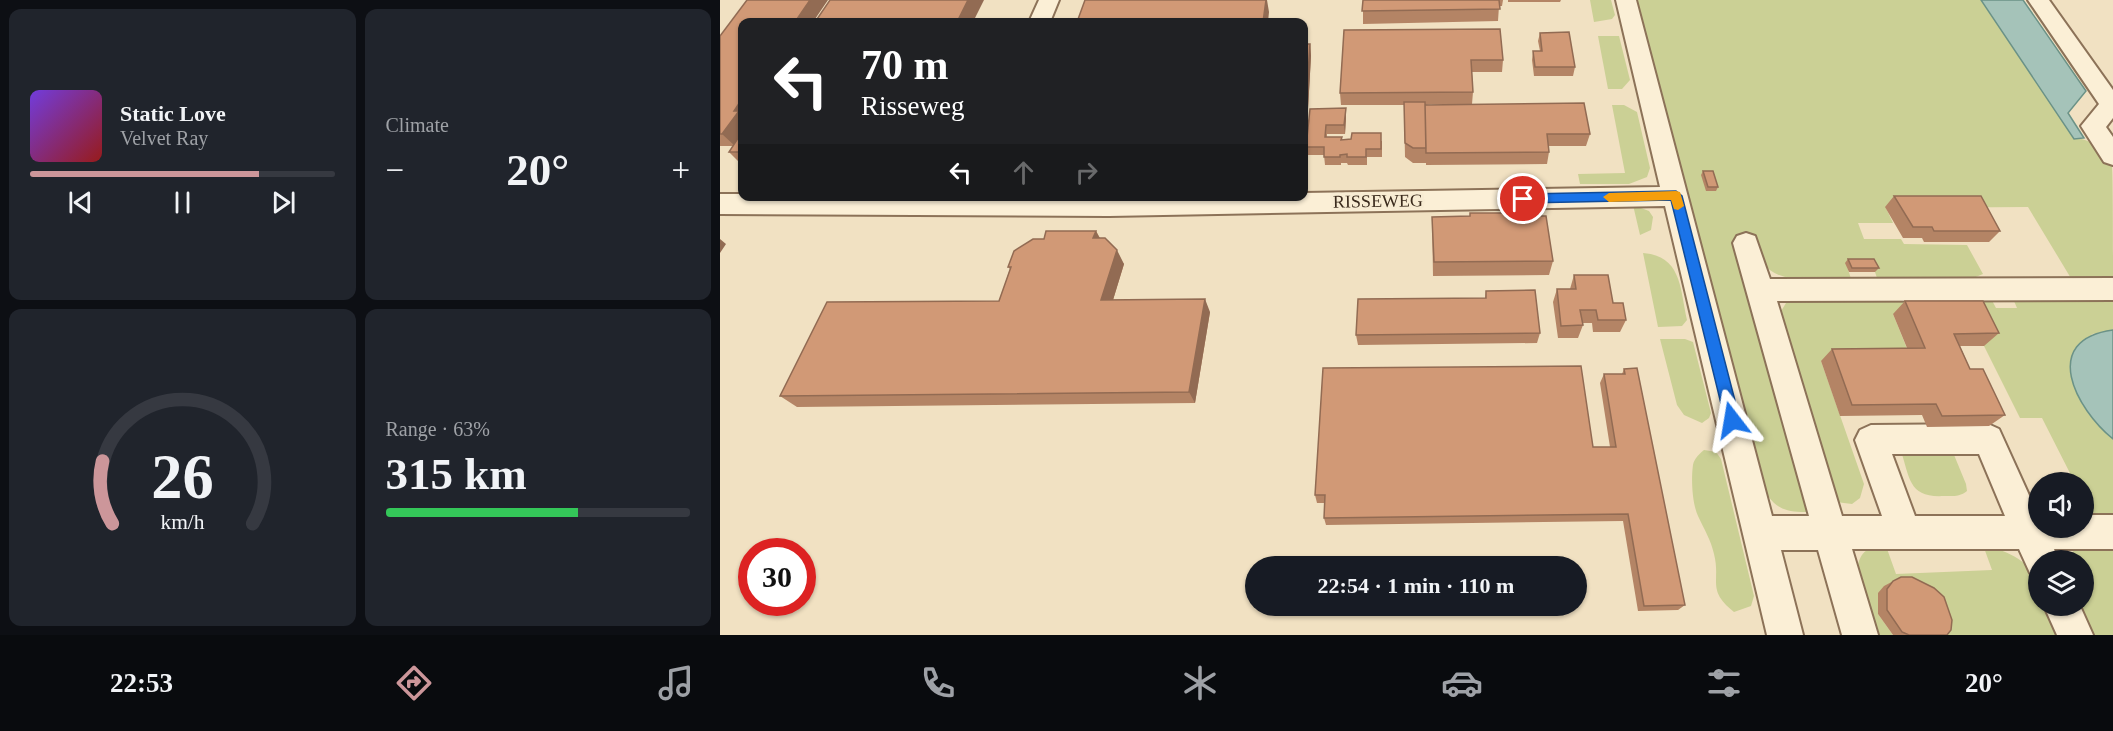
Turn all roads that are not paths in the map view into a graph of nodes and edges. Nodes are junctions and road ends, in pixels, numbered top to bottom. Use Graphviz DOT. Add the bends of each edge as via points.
graph roads {
  1 [pos="1049,0"];
  2 [pos="1626,0"];
  3 [pos="2038,0"];
  4 [pos="1042,18"];
  5 [pos="2112,106"];
  6 [pos="2113,156"];
  7 [pos="1676,196"];
  8 [pos="905,201"];
  9 [pos="991,201"];
  10 [pos="720,204"];
  11 [pos="1746,243"];
  12 [pos="2113,289"];
  13 [pos="1760,290"];
  14 [pos="1830,532"];
  15 [pos="1904,532"];
  16 [pos="2113,532"];
  17 [pos="1761,533"];
  18 [pos="2036,546"];
  19 [pos="2066,616"];
  20 [pos="1785,635"];
  21 [pos="1860,635"];
  22 [pos="2075,635"];
  1 -- 4 [label="street"];
  2 -- 7 [label="street"];
  3 -- 5 [label="street"];
  5 -- 6 [label="street" via="2093,126"];
  7 -- 9 [label="street, RISSEWEG" via="1109,206"];
  7 -- 17 [label="street"];
  8 -- 10 [label="street, RISSEWEG"];
  11 -- 13 [label="street"];
  12 -- 13 [label="street"];
  13 -- 14 [label="street"];
  14 -- 15 [label="street"];
  14 -- 17 [label="street"];
  14 -- 21 [label="street"];
  15 -- 18 [label="street"];
  15 -- 18 [label="street" via="1871,440 1988,440"];
  16 -- 18 [label="street"];
  17 -- 20 [label="street"];
  19 -- 22 [label="street"];
}
